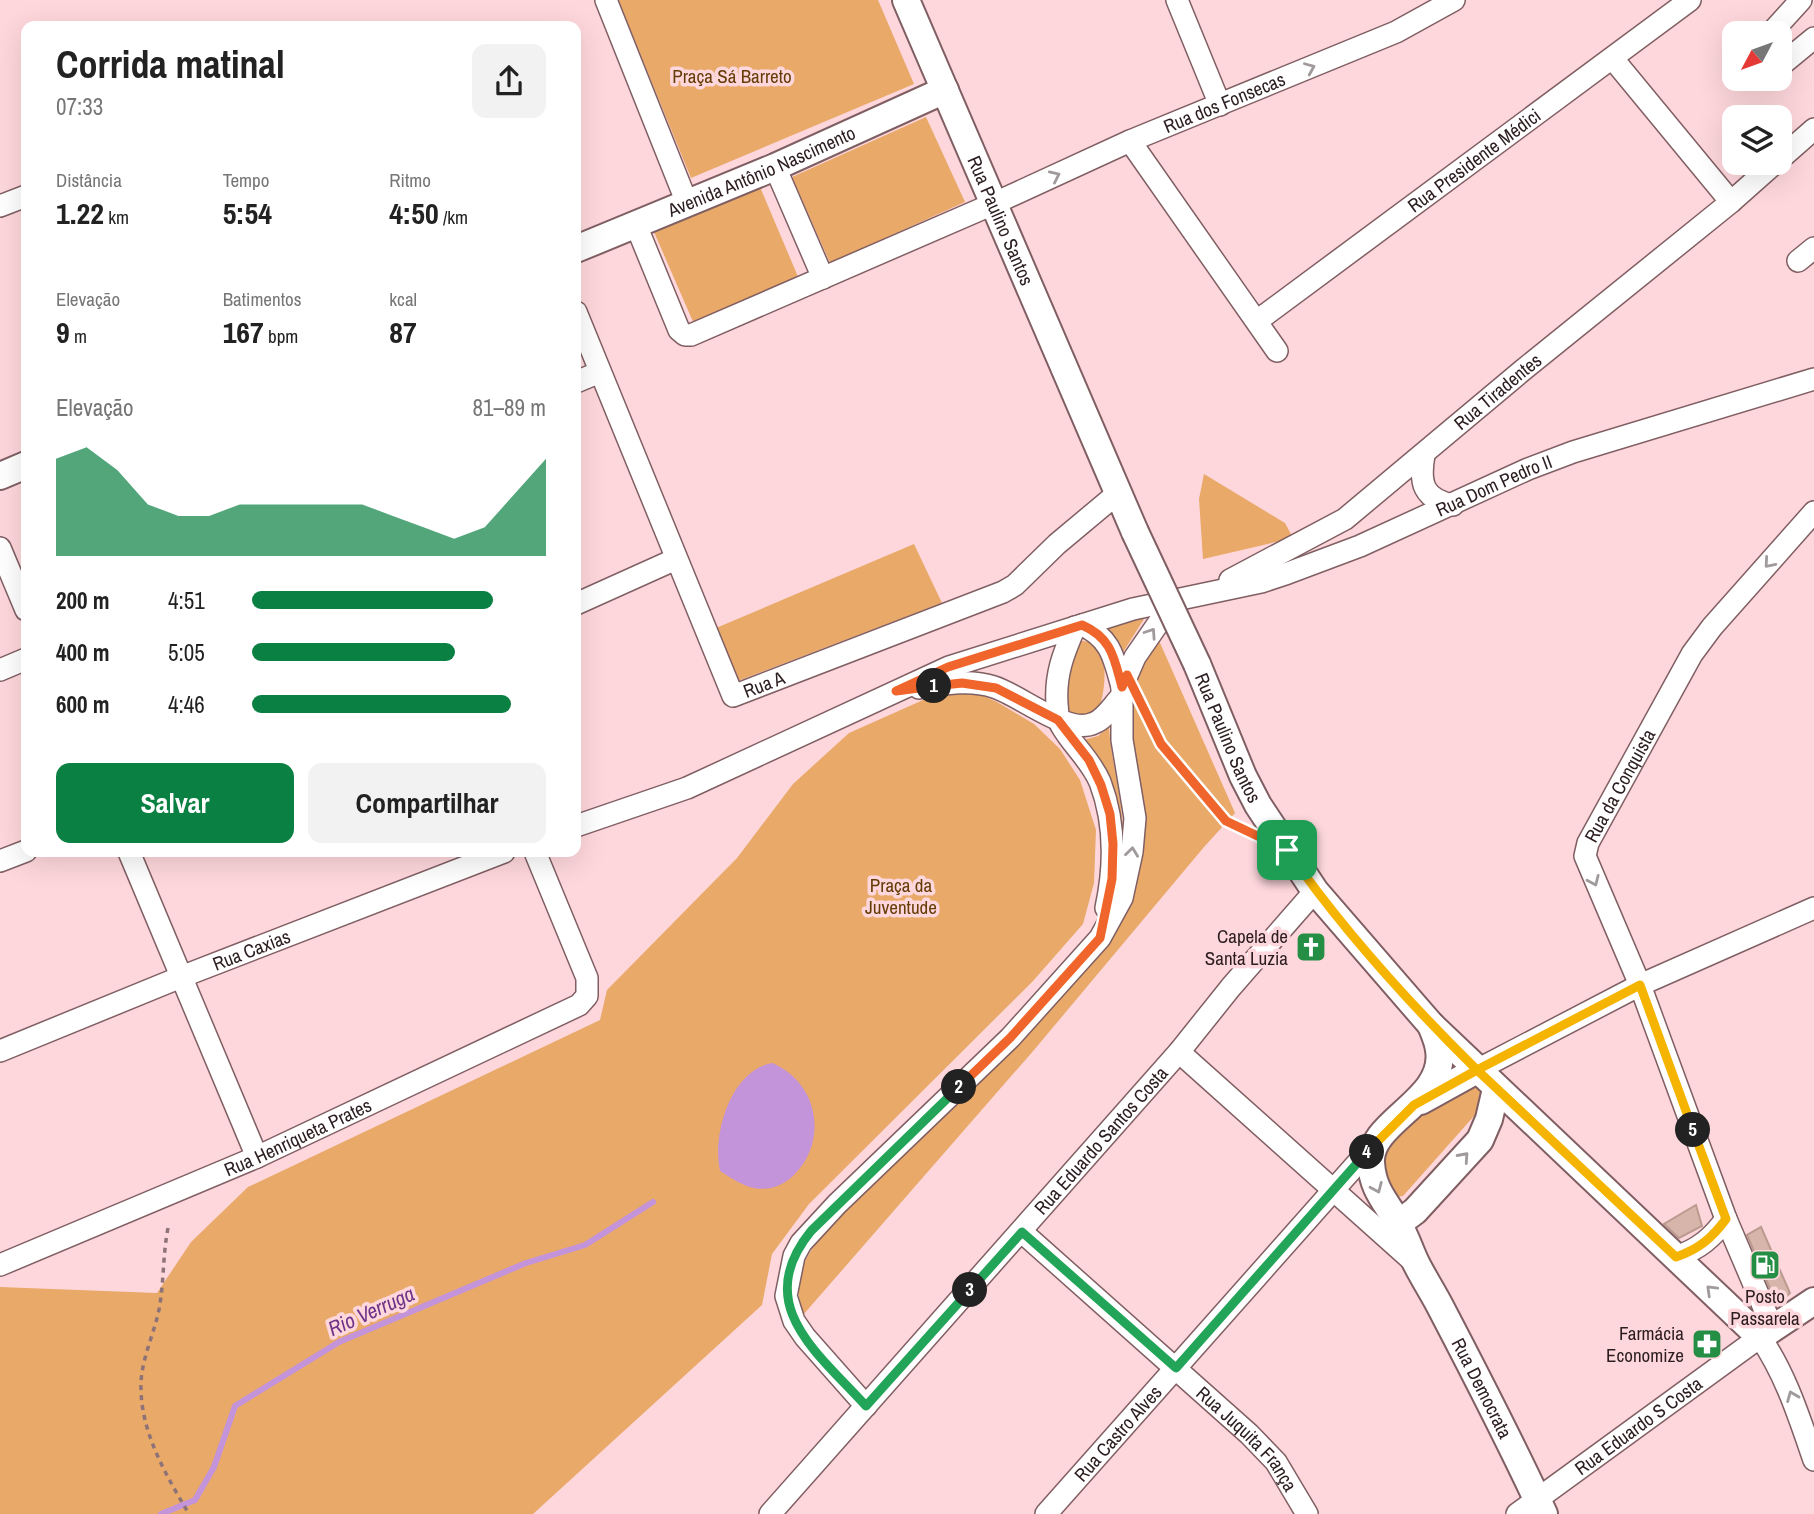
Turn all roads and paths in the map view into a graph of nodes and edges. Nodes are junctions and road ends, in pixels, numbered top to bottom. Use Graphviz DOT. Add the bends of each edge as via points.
graph roads {
  1 [pos="606,0"];
  2 [pos="906,0"];
  3 [pos="1177,0"];
  4 [pos="1454,0"];
  5 [pos="1690,0"];
  6 [pos="1801,0"];
  7 [pos="1783,21"];
  8 [pos="1814,38"];
  9 [pos="1792,56"];
  10 [pos="1613,59"];
  11 [pos="945,90"];
  12 [pos="1220,105"];
  13 [pos="1814,129"];
  14 [pos="1130,141"];
  15 [pos="1792,148"];
  16 [pos="775,167"];
  17 [pos="1761,175"];
  18 [pos="21,198"];
  19 [pos="1731,202"];
  20 [pos="687,203"];
  21 [pos="993,204"];
  22 [pos="0,205"];
  23 [pos="636,225"];
  24 [pos="581,246"];
  25 [pos="823,278"];
  26 [pos="1257,321"];
  27 [pos="581,324"];
  28 [pos="1277,351"];
  29 [pos="600,372"];
  30 [pos="1814,379"];
  31 [pos="581,380"];
  32 [pos="1424,455"];
  33 [pos="21,467"];
  34 [pos="0,476"];
  35 [pos="1118,493"];
  36 [pos="1453,505"];
  37 [pos="1811,520"];
  38 [pos="0,548"];
  39 [pos="676,559"];
  40 [pos="1203,593"];
  41 [pos="21,598"];
  42 [pos="1175,599"];
  43 [pos="581,602"];
  44 [pos="1078,626"];
  45 [pos="21,661"];
  46 [pos="0,670"];
  47 [pos="1123,686"];
  48 [pos="896,691"];
  49 [pos="1058,720"];
  50 [pos="581,824"];
  51 [pos="1253,835"];
  52 [pos="21,854"];
  53 [pos="131,857"];
  54 [pos="491,857"];
  55 [pos="537,857"];
  56 [pos="0,862"];
  57 [pos="1315,891"];
  58 [pos="1814,908"];
  59 [pos="1100,938"];
  60 [pos="181,977"];
  61 [pos="1640,985"];
  62 [pos="1431,1025"];
  63 [pos="0,1051"];
  64 [pos="1179,1052"];
  65 [pos="1477,1070"];
  66 [pos="1496,1088"];
  67 [pos="1414,1105"];
  68 [pos="1385,1131"];
  69 [pos="257,1157"];
  70 [pos="1332,1190"];
  71 [pos="1726,1219"];
  72 [pos="1399,1223"];
  73 [pos="169,1228"];
  74 [pos="1022,1232"];
  75 [pos="1676,1257"];
  76 [pos="0,1265"];
  77 [pos="1417,1265"];
  78 [pos="1814,1301"];
  79 [pos="1767,1333"];
  80 [pos="1176,1368"];
  81 [pos="866,1406"];
  82 [pos="1814,1460"];
  83 [pos="1533,1509"];
  84 [pos="189,1514"];
  85 [pos="770,1514"];
  86 [pos="1046,1514"];
  87 [pos="1307,1514"];
  1 -- 20 [label="street"];
  2 -- 11 [label="main road, Rua Paulino Santos"];
  3 -- 12 [label="street"];
  12 -- 4 [label="street, Rua dos Fonsecas, one-way" via="1396,32"];
  5 -- 10 [label="street, Rua Presidente Médici"];
  6 -- 7 [label="street"];
  8 -- 9 [label="street"];
  10 -- 19 [label="street"];
  10 -- 26 [label="street, Rua Presidente Médici"];
  11 -- 16 [label="main road, Avenida Antônio Nascimento"];
  11 -- 21 [label="main road, Rua Paulino Santos"];
  12 -- 14 [label="street, Rua dos Fonsecas"];
  13 -- 15 [label="street"];
  21 -- 14 [label="street, Rua dos Fonsecas, one-way"];
  14 -- 26 [label="street"];
  16 -- 20 [label="main road, Avenida Antônio Nascimento"];
  16 -- 25 [label="street"];
  17 -- 19 [label="street, Rua Tiradentes"];
  18 -- 22 [label="street"];
  19 -- 32 [label="street, Rua Tiradentes"];
  20 -- 23 [label="main road, Avenida Antônio Nascimento"];
  21 -- 25 [label="street"];
  21 -- 35 [label="main road, Rua Paulino Santos"];
  23 -- 24 [label="main road, Avenida Antônio Nascimento"];
  23 -- 25 [label="street" via="685,335"];
  26 -- 28 [label="street"];
  27 -- 29 [label="street, Rua A"];
  29 -- 31 [label="street"];
  29 -- 39 [label="street, Rua A"];
  30 -- 36 [label="street, Rua Dom Pedro II" via="1573,452"];
  32 -- 36 [label="street" via="1422,478 1427,492"];
  32 -- 40 [label="street, Rua Tiradentes" via="1345,519"];
  33 -- 34 [label="main road"];
  35 -- 39 [label="street, Rua A" via="1003,592 734,696"];
  35 -- 57 [label="main road, Rua Paulino Santos, bridge" via="1243,776"];
  36 -- 40 [label="street, Rua Dom Pedro II" via="1288,573"];
  37 -- 61 [label="street, Rua da Conquista, one-way" via="1692,654 1588,843 1588,865"];
  38 -- 41 [label="street"];
  39 -- 43 [label="street"];
  40 -- 42 [label="street, Rua Dom Pedro II"];
  42 -- 44 [label="street, Rua Dom Pedro II"];
  47 -- 42 [label="street, one-way" via="1135,657"];
  44 -- 47 [label="street" via="1104,639"];
  44 -- 48 [label="street, Rua Dom Pedro II" via="948,667"];
  44 -- 49 [label="street" via="1062,654 1057,677"];
  45 -- 46 [label="street"];
  47 -- 49 [label="street" via="1092,724"];
  47 -- 51 [label="path" via="1161,744 1226,821"];
  59 -- 47 [label="street, one-way" via="1122,898 1132,852 1135,818 1122,740"];
  48 -- 49 [label="street" via="978,683"];
  48 -- 50 [label="street" via="687,788"];
  49 -- 59 [label="street" via="1089,760 1110,814 1112,879"];
  52 -- 56 [label="street"];
  53 -- 60 [label="street"];
  54 -- 60 [label="street, Rua Caxias"];
  55 -- 69 [label="street, Rua Henriqueta Prates" via="587,978 587,996 579,1005"];
  57 -- 62 [label="main road, Rua Paulino Santos"];
  57 -- 64 [label="street, Rua Eduardo Santos Costa"];
  58 -- 61 [label="street"];
  59 -- 81 [label="street" via="1010,1038 837,1204 794,1256 786,1296 794,1321"];
  60 -- 63 [label="street, Rua Caxias"];
  60 -- 69 [label="street"];
  61 -- 65 [label="street"];
  61 -- 71 [label="street, Rua da Conquista"];
  62 -- 65 [label="main road, Rua Paulino Santos"];
  62 -- 67 [label="main road" via="1439,1064 1434,1079"];
  64 -- 70 [label="street"];
  64 -- 74 [label="street, Rua Eduardo Santos Costa"];
  65 -- 66 [label="main road, Rua Paulino Santos"];
  65 -- 67 [label="main road"];
  72 -- 66 [label="main road, one-way" via="1480,1140"];
  66 -- 75 [label="main road, Rua Paulino Santos"];
  67 -- 68 [label="main road"];
  68 -- 70 [label="street, Rua Castro Alves"];
  68 -- 72 [label="main road, Rua Democrata, one-way" via="1371,1155 1373,1178 1377,1193"];
  69 -- 76 [label="street, Rua Henriqueta Prates"];
  70 -- 77 [label="street"];
  70 -- 80 [label="street, Rua Castro Alves"];
  71 -- 75 [label="street" via="1707,1242"];
  71 -- 79 [label="street, Rua da Conquista"];
  72 -- 77 [label="main road, Rua Democrata"];
  73 -- 84 [label="path" via="160,1306 141,1388 154,1446"];
  74 -- 80 [label="street, Rua Juquita França"];
  74 -- 81 [label="street, Rua Eduardo Santos Costa"];
  79 -- 75 [label="main road, Rua Paulino Santos, one-way"];
  77 -- 83 [label="main road, Rua Democrata"];
  78 -- 79 [label="main road"];
  82 -- 79 [label="street, Rua da Conquista, one-way"];
  79 -- 83 [label="street, Rua Eduardo S Costa"];
  80 -- 86 [label="street, Rua Castro Alves"];
  80 -- 87 [label="street, Rua Juquita França" via="1276,1462"];
  81 -- 85 [label="street, Rua Eduardo Santos Costa"];
}
